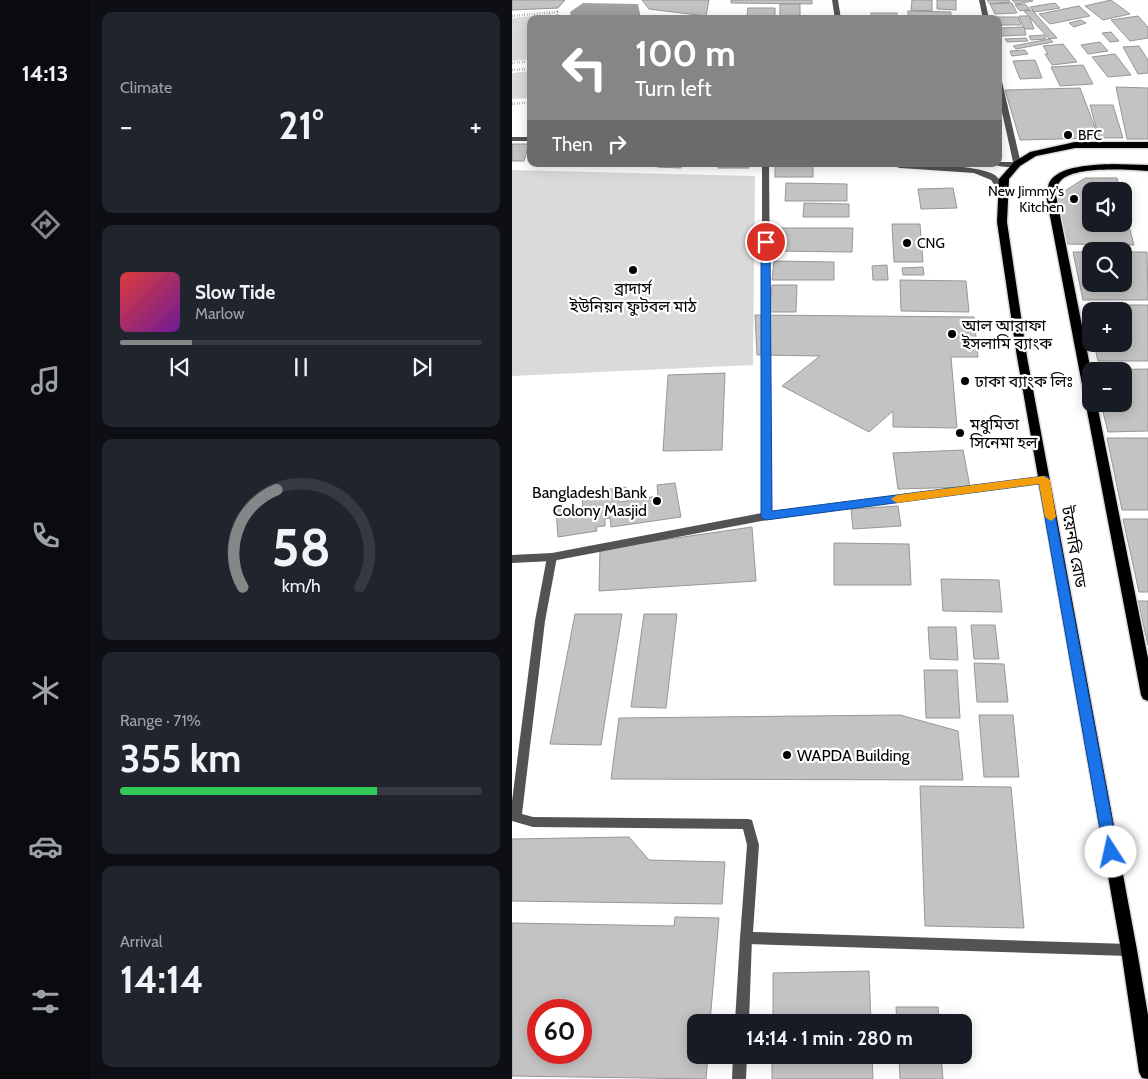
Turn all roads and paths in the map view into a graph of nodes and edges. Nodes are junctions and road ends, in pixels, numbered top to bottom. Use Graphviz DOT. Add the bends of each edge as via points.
graph roads {
  1 [pos="835,0"];
  2 [pos="982,0"];
  3 [pos="557,15"];
  4 [pos="837,15"];
  5 [pos="985,15"];
  6 [pos="512,16"];
  7 [pos="527,61"];
  8 [pos="512,63"];
  9 [pos="527,69"];
  10 [pos="512,70"];
  11 [pos="1002,95"];
  12 [pos="527,102"];
  13 [pos="512,104"];
  14 [pos="512,139"];
  15 [pos="527,139"];
  16 [pos="1148,145"];
  17 [pos="1002,164"];
  18 [pos="1017,164"];
  19 [pos="765,167"];
  20 [pos="901,167"];
  21 [pos="1148,168"];
  22 [pos="1003,191"];
  23 [pos="1083,362"];
  24 [pos="1093,412"];
  25 [pos="1044,480"];
  26 [pos="766,516"];
  27 [pos="552,557"];
  28 [pos="512,559"];
  29 [pos="1148,694"];
  30 [pos="746,938"];
  31 [pos="1129,950"];
  32 [pos="742,1014"];
  33 [pos="740,1064"];
  34 [pos="1148,1072"];
  35 [pos="739,1079"];
  1 -- 4 [label="street"];
  2 -- 5 [label="street"];
  3 -- 6 [label="path" via="557,12"];
  7 -- 8 [label="path"];
  9 -- 10 [label="path"];
  11 -- 18 [label="street"];
  12 -- 13 [label="path"];
  14 -- 15 [label="street"];
  16 -- 18 [label="main road, টয়েনবি রোড" via="1061,147 1033,154"];
  17 -- 18 [label="street"];
  18 -- 22 [label="main road, টয়েনবি রোড" via="1004,179"];
  19 -- 26 [label="street"];
  20 -- 22 [label="street" via="976,171 994,178"];
  21 -- 23 [label="main road" via="1107,166 1084,169 1065,175 1054,183 1051,194"];
  22 -- 25 [label="main road, টয়েনবি রোড" via="1004,232"];
  24 -- 29 [label="main road"];
  25 -- 26 [label="street"];
  25 -- 31 [label="main road, টয়েনবি রোড"];
  26 -- 27 [label="street"];
  27 -- 28 [label="street"];
  27 -- 30 [label="street" via="540,621 516,817 533,822 748,824 753,844"];
  30 -- 31 [label="street"];
  30 -- 32 [label="street"];
  31 -- 34 [label="main road, টয়েনবি রোড"];
  33 -- 35 [label="street"];
}
